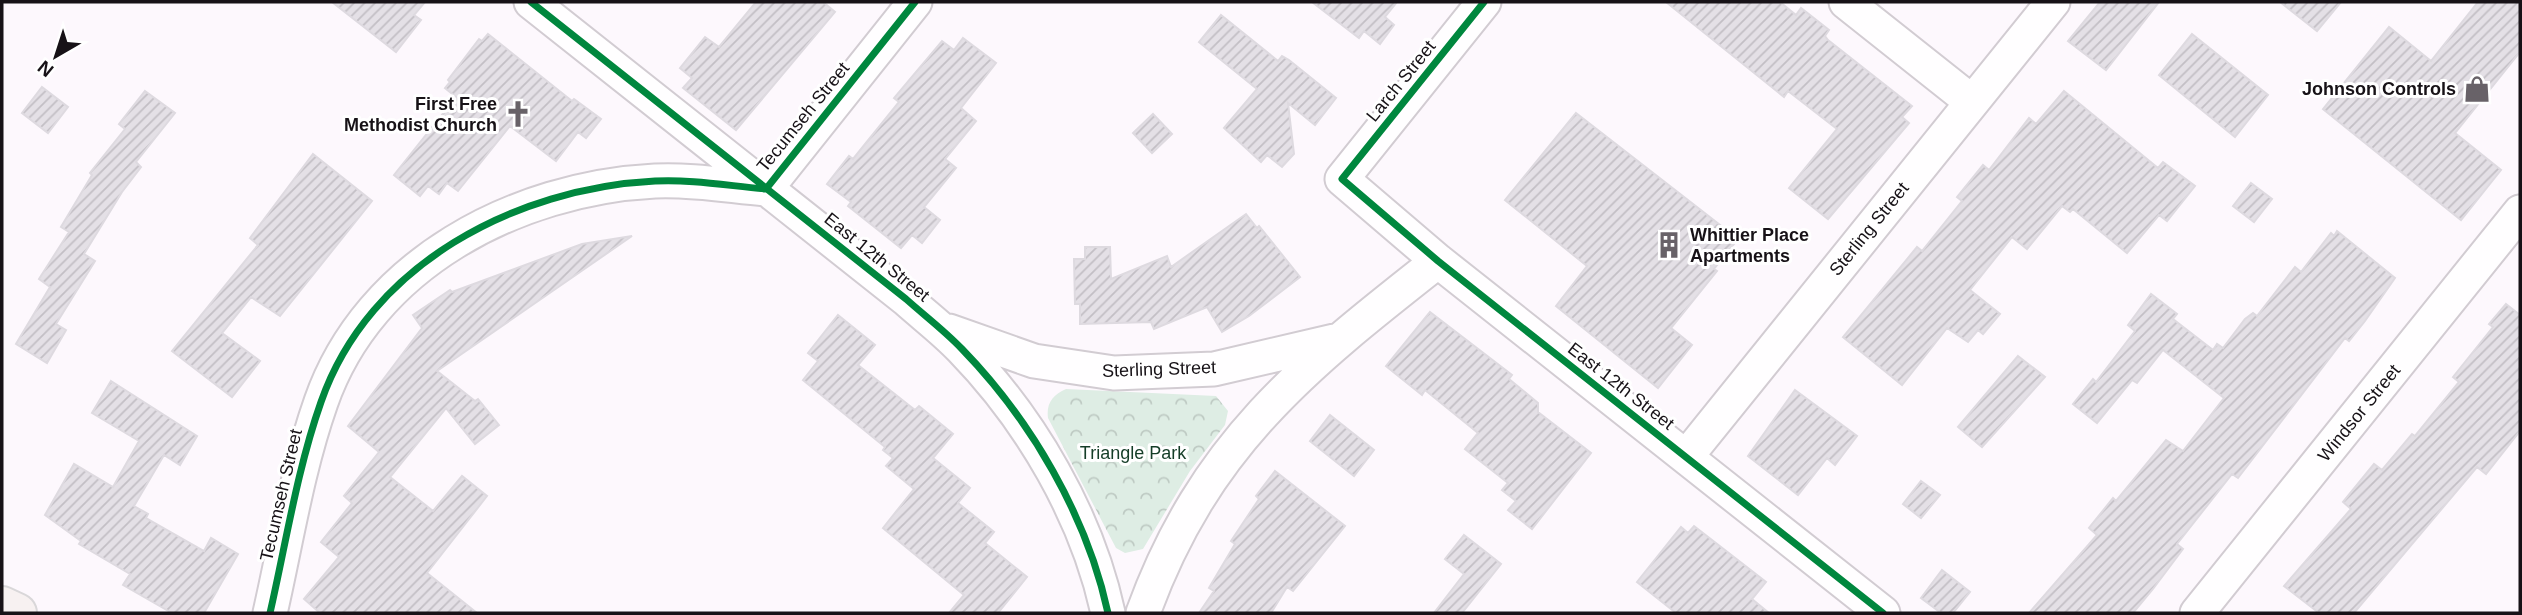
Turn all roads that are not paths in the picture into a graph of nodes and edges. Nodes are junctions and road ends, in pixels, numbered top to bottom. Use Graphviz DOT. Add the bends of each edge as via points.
graph roads {
  1 [pos="531,2"];
  2 [pos="915,2"];
  3 [pos="1484,2"];
  4 [pos="1846,2"];
  5 [pos="2053,2"];
  6 [pos="1972,102"];
  7 [pos="1342,179"];
  8 [pos="766,189"];
  9 [pos="2520,212"];
  10 [pos="1438,261"];
  11 [pos="942,330"];
  12 [pos="1336,341"];
  13 [pos="1685,457"];
  14 [pos="2,606"];
  15 [pos="17,613"];
  16 [pos="270,613"];
  17 [pos="1108,613"];
  18 [pos="1143,613"];
  19 [pos="1884,613"];
  20 [pos="2197,613"];
  1 -- 8 [label="street, East 12th Street"];
  2 -- 8 [label="street, Tecumseh Street"];
  3 -- 7 [label="street, Larch Street"];
  4 -- 6 [label="street"];
  5 -- 6 [label="street, Sterling Street"];
  6 -- 13 [label="street, Sterling Street"];
  7 -- 10 [label="street, East 12th Street"];
  8 -- 11 [label="street, East 12th Street"];
  8 -- 16 [label="street, Tecumseh Street" via="656,181 576,194 485,224 417,268 369,318 321,401"];
  9 -- 20 [label="street, Windsor Street"];
  10 -- 12 [label="street, Sterling Street"];
  10 -- 13 [label="street, East 12th Street"];
  11 -- 12 [label="street, Sterling Street" via="1034,361 1114,373 1214,369"];
  11 -- 17 [label="street, East 12th Street" via="999,390 1060,484 1098,573"];
  12 -- 18 [label="street, Sterling Street" via="1283,390 1213,475 1165,557"];
  13 -- 19 [label="street, East 12th Street"];
  14 -- 15 [label="main road"];
}
